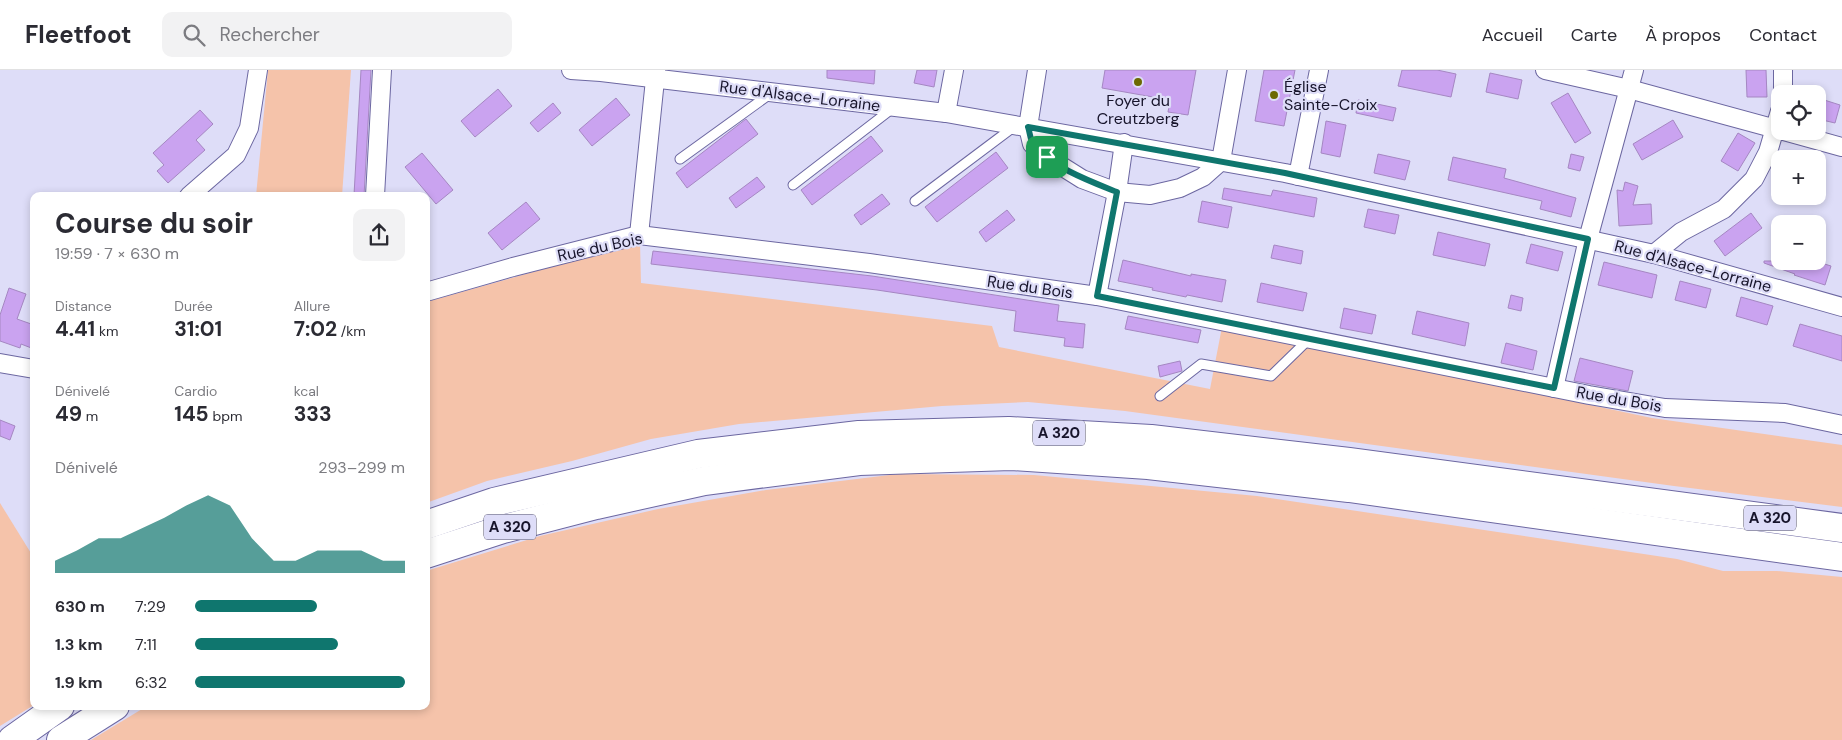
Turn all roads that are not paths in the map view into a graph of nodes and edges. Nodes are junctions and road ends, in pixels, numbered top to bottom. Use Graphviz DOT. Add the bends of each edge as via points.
graph roads {
  1 [pos="258,70"];
  2 [pos="382,70"];
  3 [pos="571,70"];
  4 [pos="954,70"];
  5 [pos="1036,70"];
  6 [pos="1237,70"];
  7 [pos="1319,70"];
  8 [pos="1545,70"];
  9 [pos="1634,70"];
  10 [pos="1783,70"];
  11 [pos="600,71"];
  12 [pos="656,74"];
  13 [pos="1783,85"];
  14 [pos="1629,89"];
  15 [pos="772,92"];
  16 [pos="895,107"];
  17 [pos="946,113"];
  18 [pos="1022,126"];
  19 [pos="1771,128"];
  20 [pos="1775,140"];
  21 [pos="1816,140"];
  22 [pos="1124,143"];
  23 [pos="1842,147"];
  24 [pos="680,159"];
  25 [pos="1221,161"];
  26 [pos="1298,176"];
  27 [pos="793,185"];
  28 [pos="194,192"];
  29 [pos="375,192"];
  30 [pos="1117,192"];
  31 [pos="915,201"];
  32 [pos="639,235"];
  33 [pos="1588,239"];
  34 [pos="1654,254"];
  35 [pos="430,291"];
  36 [pos="1097,296"];
  37 [pos="1842,307"];
  38 [pos="1309,339"];
  39 [pos="0,363"];
  40 [pos="30,368"];
  41 [pos="1554,388"];
  42 [pos="1160,396"];
  43 [pos="1842,425"];
  44 [pos="430,524"];
  45 [pos="1842,528"];
  46 [pos="430,553"];
  47 [pos="1842,557"];
  48 [pos="54,710"];
  49 [pos="109,710"];
  50 [pos="12,740"];
  51 [pos="61,740"];
  1 -- 28 [label="street" via="249,128 236,155"];
  2 -- 29 [label="street"];
  3 -- 11 [label="street, Rue d'Alsace-Lorraine"];
  4 -- 17 [label="street"];
  5 -- 18 [label="street"];
  6 -- 25 [label="street"];
  7 -- 26 [label="street"];
  8 -- 14 [label="street"];
  9 -- 14 [label="street"];
  10 -- 13 [label="street"];
  11 -- 12 [label="street, Rue d'Alsace-Lorraine"];
  12 -- 15 [label="street, Rue d'Alsace-Lorraine"];
  12 -- 32 [label="street"];
  14 -- 19 [label="street"];
  14 -- 33 [label="street"];
  15 -- 16 [label="street, Rue d'Alsace-Lorraine"];
  15 -- 24 [label="lane"];
  16 -- 17 [label="street, Rue d'Alsace-Lorraine"];
  16 -- 27 [label="lane"];
  17 -- 18 [label="street, Rue d'Alsace-Lorraine"];
  18 -- 22 [label="street, Rue d'Alsace-Lorraine"];
  18 -- 30 [label="street" via="1032,144 1047,157 1082,179"];
  18 -- 31 [label="lane"];
  20 -- 34 [label="street" via="1754,179 1724,209 1681,232"];
  21 -- 23 [label="street"];
  22 -- 25 [label="street, Rue d'Alsace-Lorraine"];
  22 -- 30 [label="street"];
  25 -- 26 [label="street, Rue d'Alsace-Lorraine"];
  25 -- 30 [label="street" via="1203,177 1180,188 1150,194"];
  26 -- 33 [label="street, Rue d'Alsace-Lorraine"];
  30 -- 36 [label="street"];
  32 -- 35 [label="street, Rue du Bois"];
  32 -- 36 [label="street, Rue du Bois" via="869,263"];
  33 -- 34 [label="street, Rue d'Alsace-Lorraine"];
  33 -- 41 [label="street"];
  34 -- 37 [label="street, Rue d'Alsace-Lorraine"];
  36 -- 38 [label="street, Rue du Bois"];
  38 -- 41 [label="street, Rue du Bois"];
  38 -- 42 [label="lane" via="1271,376 1201,364"];
  39 -- 40 [label="street"];
  41 -- 43 [label="street, Rue du Bois" via="1665,408 1785,413"];
  44 -- 45 [label="highway, A 320" via="494,502 698,454 859,435 1009,430 1151,439 1349,462"];
  46 -- 47 [label="highway, A 320" via="503,529 704,481 860,461 1010,456 1148,465 1349,488"];
  48 -- 50 [label="highway"];
  49 -- 51 [label="highway"];
}
